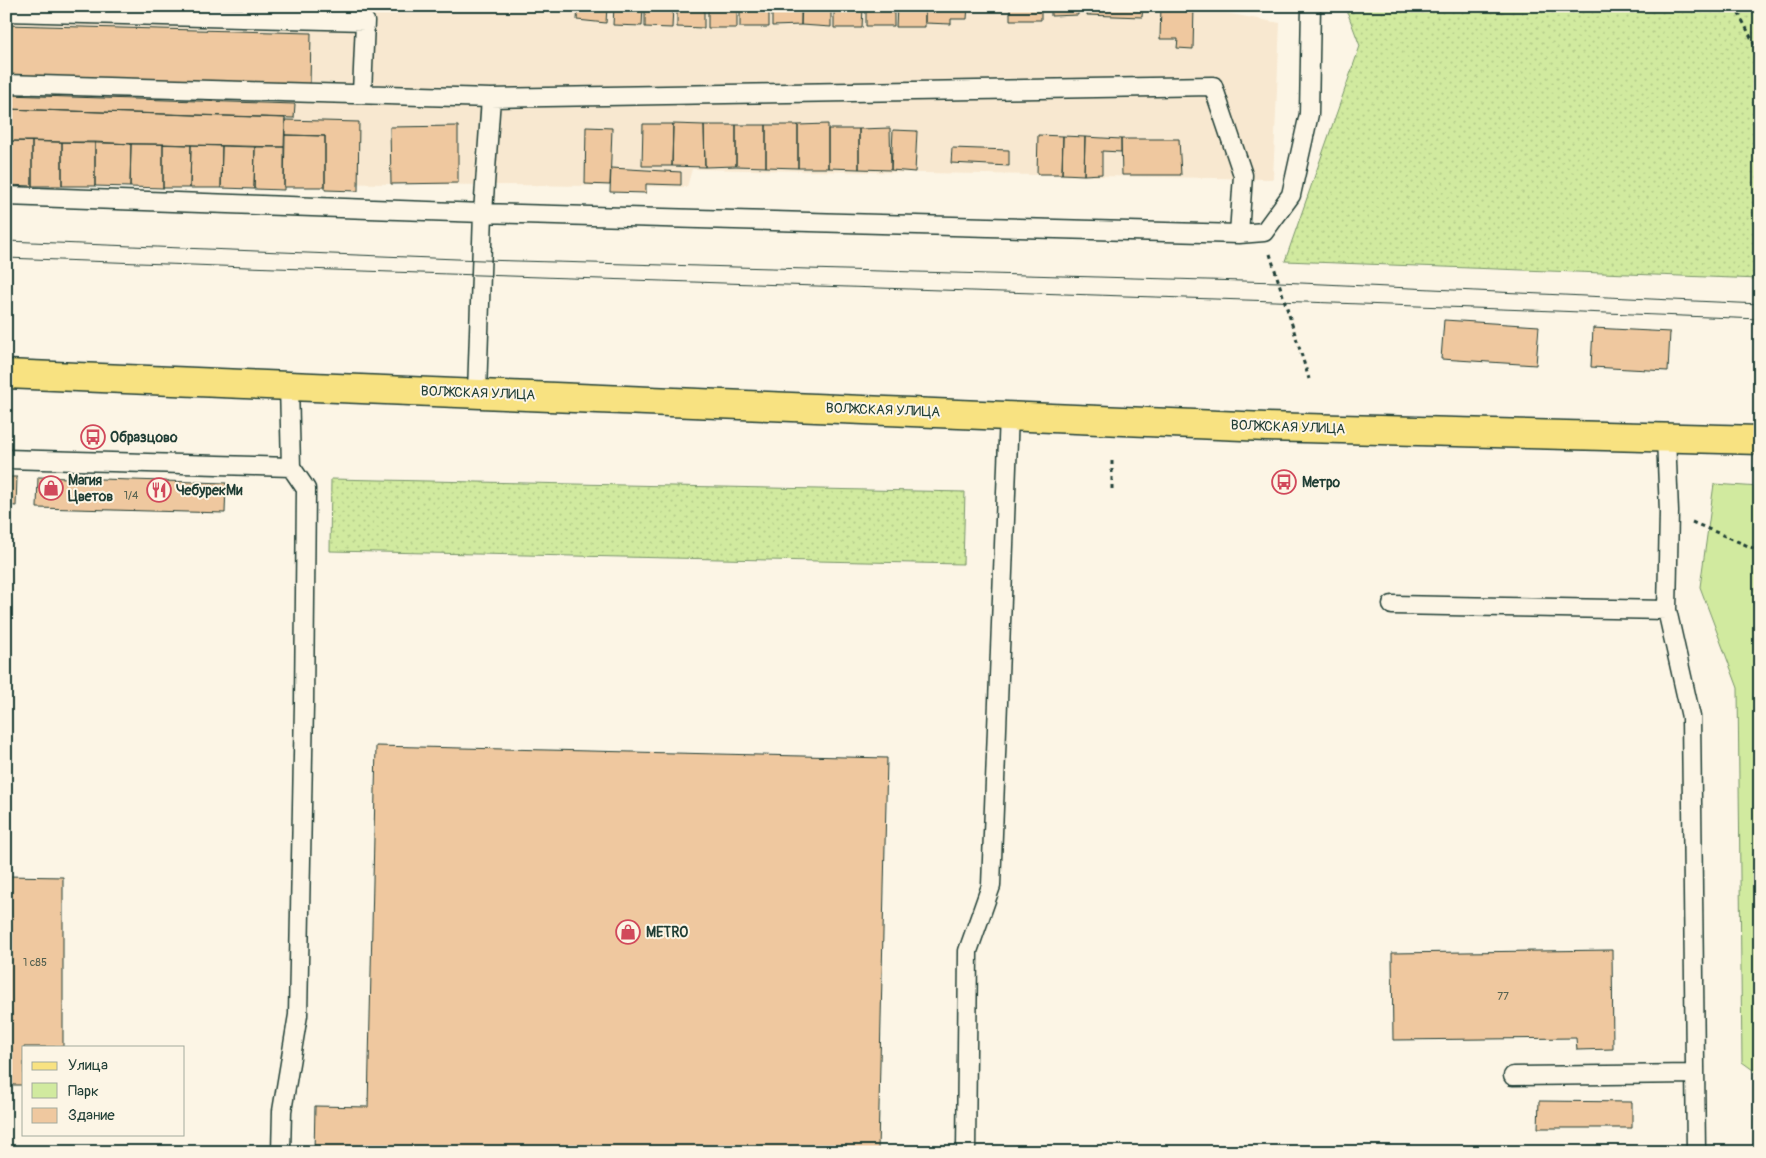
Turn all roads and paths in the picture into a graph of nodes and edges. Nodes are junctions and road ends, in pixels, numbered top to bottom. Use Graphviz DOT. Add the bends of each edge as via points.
graph roads {
  1 [pos="1311,6"];
  2 [pos="1734,6"];
  3 [pos="6,12"];
  4 [pos="1760,55"];
  5 [pos="6,84"];
  6 [pos="362,93"];
  7 [pos="491,98"];
  8 [pos="6,196"];
  9 [pos="483,214"];
  10 [pos="1264,232"];
  11 [pos="1239,234"];
  12 [pos="6,374"];
  13 [pos="1309,379"];
  14 [pos="289,385"];
  15 [pos="478,393"];
  16 [pos="1009,414"];
  17 [pos="1666,437"];
  18 [pos="1760,440"];
  19 [pos="6,458"];
  20 [pos="1112,459"];
  21 [pos="291,467"];
  22 [pos="1112,489"];
  23 [pos="1669,512"];
  24 [pos="1760,551"];
  25 [pos="1392,605"];
  26 [pos="1667,610"];
  27 [pos="1695,1074"];
  28 [pos="1513,1076"];
  29 [pos="281,1152"];
  30 [pos="966,1152"];
  31 [pos="1696,1152"];
  1 -- 10 [label="lane" via="1309,114 1292,195"];
  2 -- 4 [label="path"];
  3 -- 6 [label="lane" via="365,21"];
  5 -- 6 [label="lane"];
  6 -- 7 [label="lane"];
  7 -- 9 [label="lane"];
  7 -- 11 [label="lane" via="1213,86 1243,176"];
  8 -- 9 [label="lane"];
  9 -- 11 [label="lane"];
  9 -- 15 [label="lane"];
  10 -- 11 [label="lane"];
  10 -- 13 [label="path"];
  12 -- 14 [label="main road, ВОЛЖСКАЯ УЛИЦА"];
  14 -- 15 [label="main road, ВОЛЖСКАЯ УЛИЦА"];
  14 -- 21 [label="lane"];
  15 -- 16 [label="main road, ВОЛЖСКАЯ УЛИЦА"];
  16 -- 17 [label="main road, ВОЛЖСКАЯ УЛИЦА" via="1266,427"];
  16 -- 30 [label="lane" via="991,886 968,951"];
  17 -- 18 [label="main road, ВОЛЖСКАЯ УЛИЦА"];
  17 -- 23 [label="lane"];
  19 -- 21 [label="lane"];
  20 -- 22 [label="path"];
  21 -- 29 [label="lane" via="306,489 304,714 298,1015 282,1110"];
  23 -- 24 [label="path"];
  23 -- 26 [label="lane"];
  25 -- 26 [label="lane"];
  26 -- 27 [label="lane" via="1691,717"];
  27 -- 28 [label="lane"];
  27 -- 31 [label="lane"];
}
